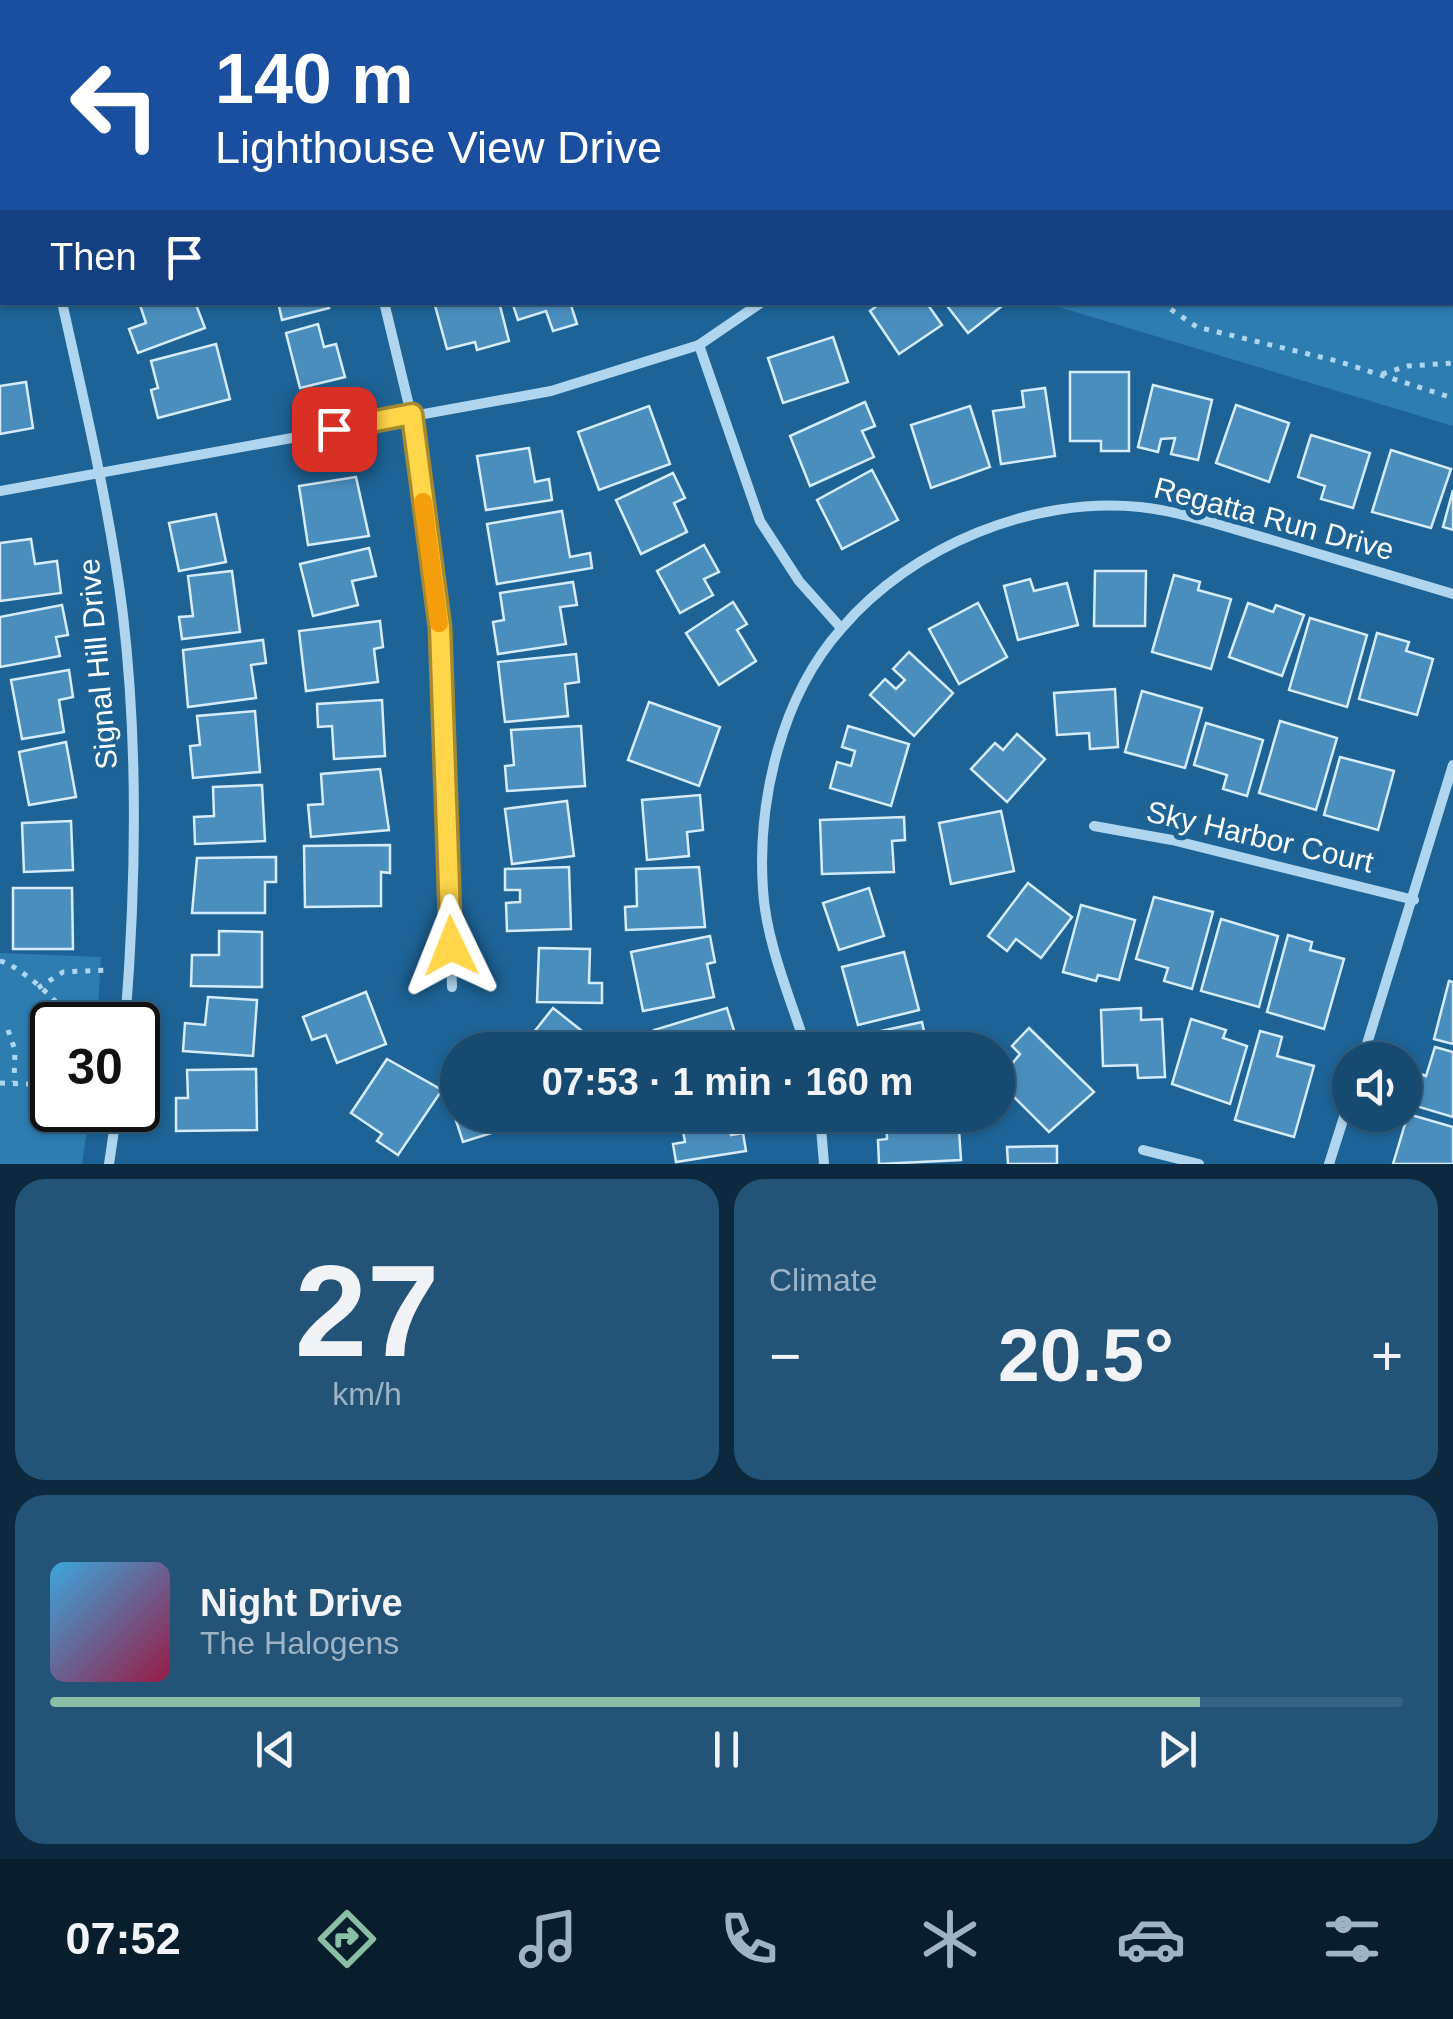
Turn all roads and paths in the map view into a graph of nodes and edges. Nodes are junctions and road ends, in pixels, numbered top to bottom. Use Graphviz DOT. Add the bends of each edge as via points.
graph roads {
  1 [pos="63,305"];
  2 [pos="385,305"];
  3 [pos="758,305"];
  4 [pos="1164,305"];
  5 [pos="700,345"];
  6 [pos="1453,363"];
  7 [pos="1379,375"];
  8 [pos="1453,398"];
  9 [pos="412,414"];
  10 [pos="101,474"];
  11 [pos="0,491"];
  12 [pos="1453,594"];
  13 [pos="841,628"];
  14 [pos="1453,766"];
  15 [pos="1094,826"];
  16 [pos="1414,900"];
  17 [pos="0,961"];
  18 [pos="107,970"];
  19 [pos="452,986"];
  20 [pos="38,988"];
  21 [pos="54,1002"];
  22 [pos="128,1002"];
  23 [pos="8,1030"];
  24 [pos="802,1032"];
  25 [pos="1368,1042"];
  26 [pos="14,1082"];
  27 [pos="0,1083"];
  28 [pos="30,1083"];
  29 [pos="114,1132"];
  30 [pos="821,1132"];
  31 [pos="1339,1132"];
  32 [pos="1143,1150"];
  33 [pos="109,1164"];
  34 [pos="824,1164"];
  35 [pos="1199,1164"];
  36 [pos="1329,1164"];
  1 -- 10 [label="street, Signal Hill Drive"];
  2 -- 9 [label="street"];
  3 -- 5 [label="street"];
  4 -- 7 [label="path" via="1196,327"];
  5 -- 9 [label="street" via="552,390"];
  5 -- 13 [label="street" via="760,522 799,582"];
  6 -- 7 [label="path"];
  7 -- 8 [label="path"];
  9 -- 10 [label="street"];
  9 -- 19 [label="street" via="440,627"];
  10 -- 11 [label="street"];
  10 -- 22 [label="street, Signal Hill Drive" via="123,617 135,794"];
  12 -- 13 [label="street, Regatta Run Drive" via="1196,518 1139,507 1071,506 953,543"];
  13 -- 24 [label="street, Regatta Run Drive" via="800,694 764,812 762,893"];
  14 -- 16 [label="street"];
  15 -- 16 [label="street, Sky Harbor Court"];
  16 -- 25 [label="street"];
  17 -- 20 [label="path"];
  18 -- 20 [label="path" via="63,972"];
  20 -- 21 [label="path"];
  23 -- 26 [label="path"];
  26 -- 27 [label="path"];
  26 -- 28 [label="path"];
  29 -- 33 [label="street"];
  30 -- 34 [label="street"];
  31 -- 36 [label="street"];
  32 -- 35 [label="street"];
}
